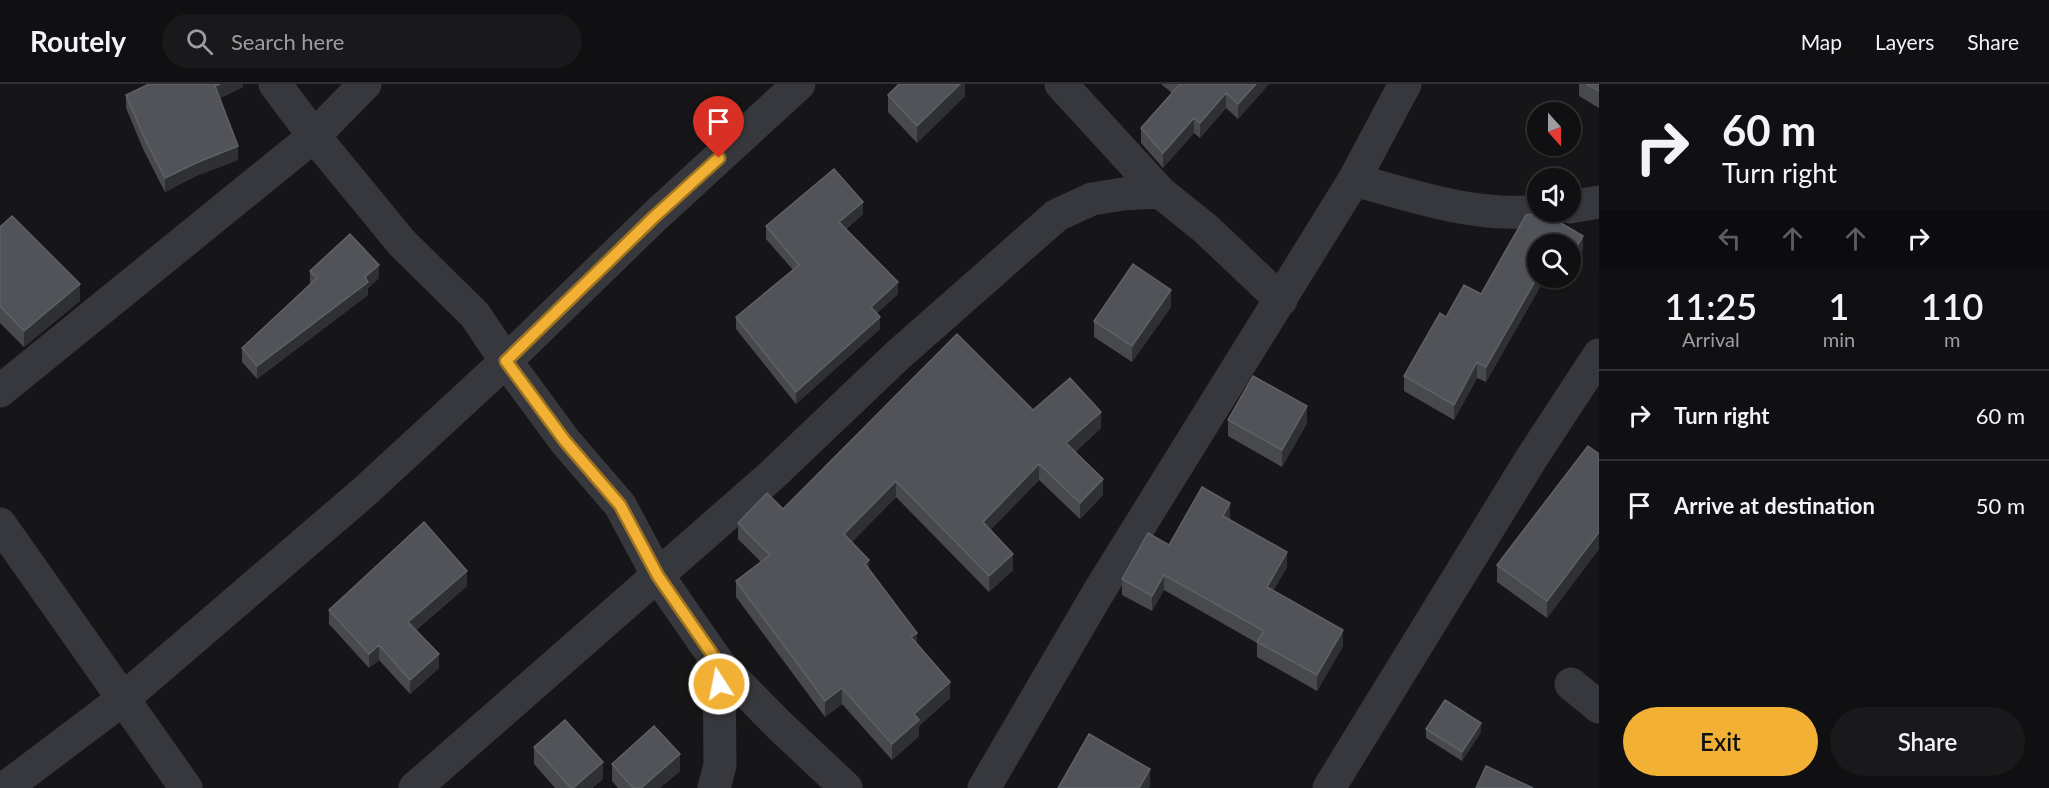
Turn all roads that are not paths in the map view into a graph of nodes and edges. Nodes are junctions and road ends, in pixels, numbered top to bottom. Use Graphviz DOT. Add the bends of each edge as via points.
graph roads {
  1 [pos="275,84"];
  2 [pos="365,84"];
  3 [pos="799,84"];
  4 [pos="1061,84"];
  5 [pos="1405,84"];
  6 [pos="314,136"];
  7 [pos="1354,180"];
  8 [pos="1160,192"];
  9 [pos="1599,202"];
  10 [pos="1581,205"];
  11 [pos="1527,212"];
  12 [pos="1281,300"];
  13 [pos="1599,355"];
  14 [pos="506,361"];
  15 [pos="0,391"];
  16 [pos="0,524"];
  17 [pos="658,576"];
  18 [pos="719,664"];
  19 [pos="1571,684"];
  20 [pos="123,699"];
  21 [pos="1599,707"];
  22 [pos="5,788"];
  23 [pos="186,788"];
  24 [pos="414,788"];
  25 [pos="714,788"];
  26 [pos="846,788"];
  27 [pos="984,788"];
  28 [pos="1329,788"];
  1 -- 6 [label="street"];
  2 -- 6 [label="street"];
  3 -- 14 [label="street"];
  4 -- 8 [label="street"];
  5 -- 7 [label="street"];
  6 -- 14 [label="street" via="402,243 475,315"];
  6 -- 15 [label="street"];
  7 -- 11 [label="street" via="1464,210"];
  7 -- 12 [label="street"];
  8 -- 12 [label="street" via="1206,228"];
  8 -- 17 [label="street" via="1092,199 1057,214"];
  9 -- 10 [label="street"];
  12 -- 27 [label="street" via="1098,593"];
  13 -- 28 [label="street"];
  14 -- 17 [label="street" via="565,441 620,505"];
  14 -- 20 [label="street" via="363,493"];
  16 -- 20 [label="street"];
  17 -- 18 [label="street"];
  17 -- 24 [label="street"];
  18 -- 25 [label="street" via="720,765"];
  18 -- 26 [label="street"];
  19 -- 21 [label="street"];
  20 -- 22 [label="street"];
  20 -- 23 [label="street"];
}
